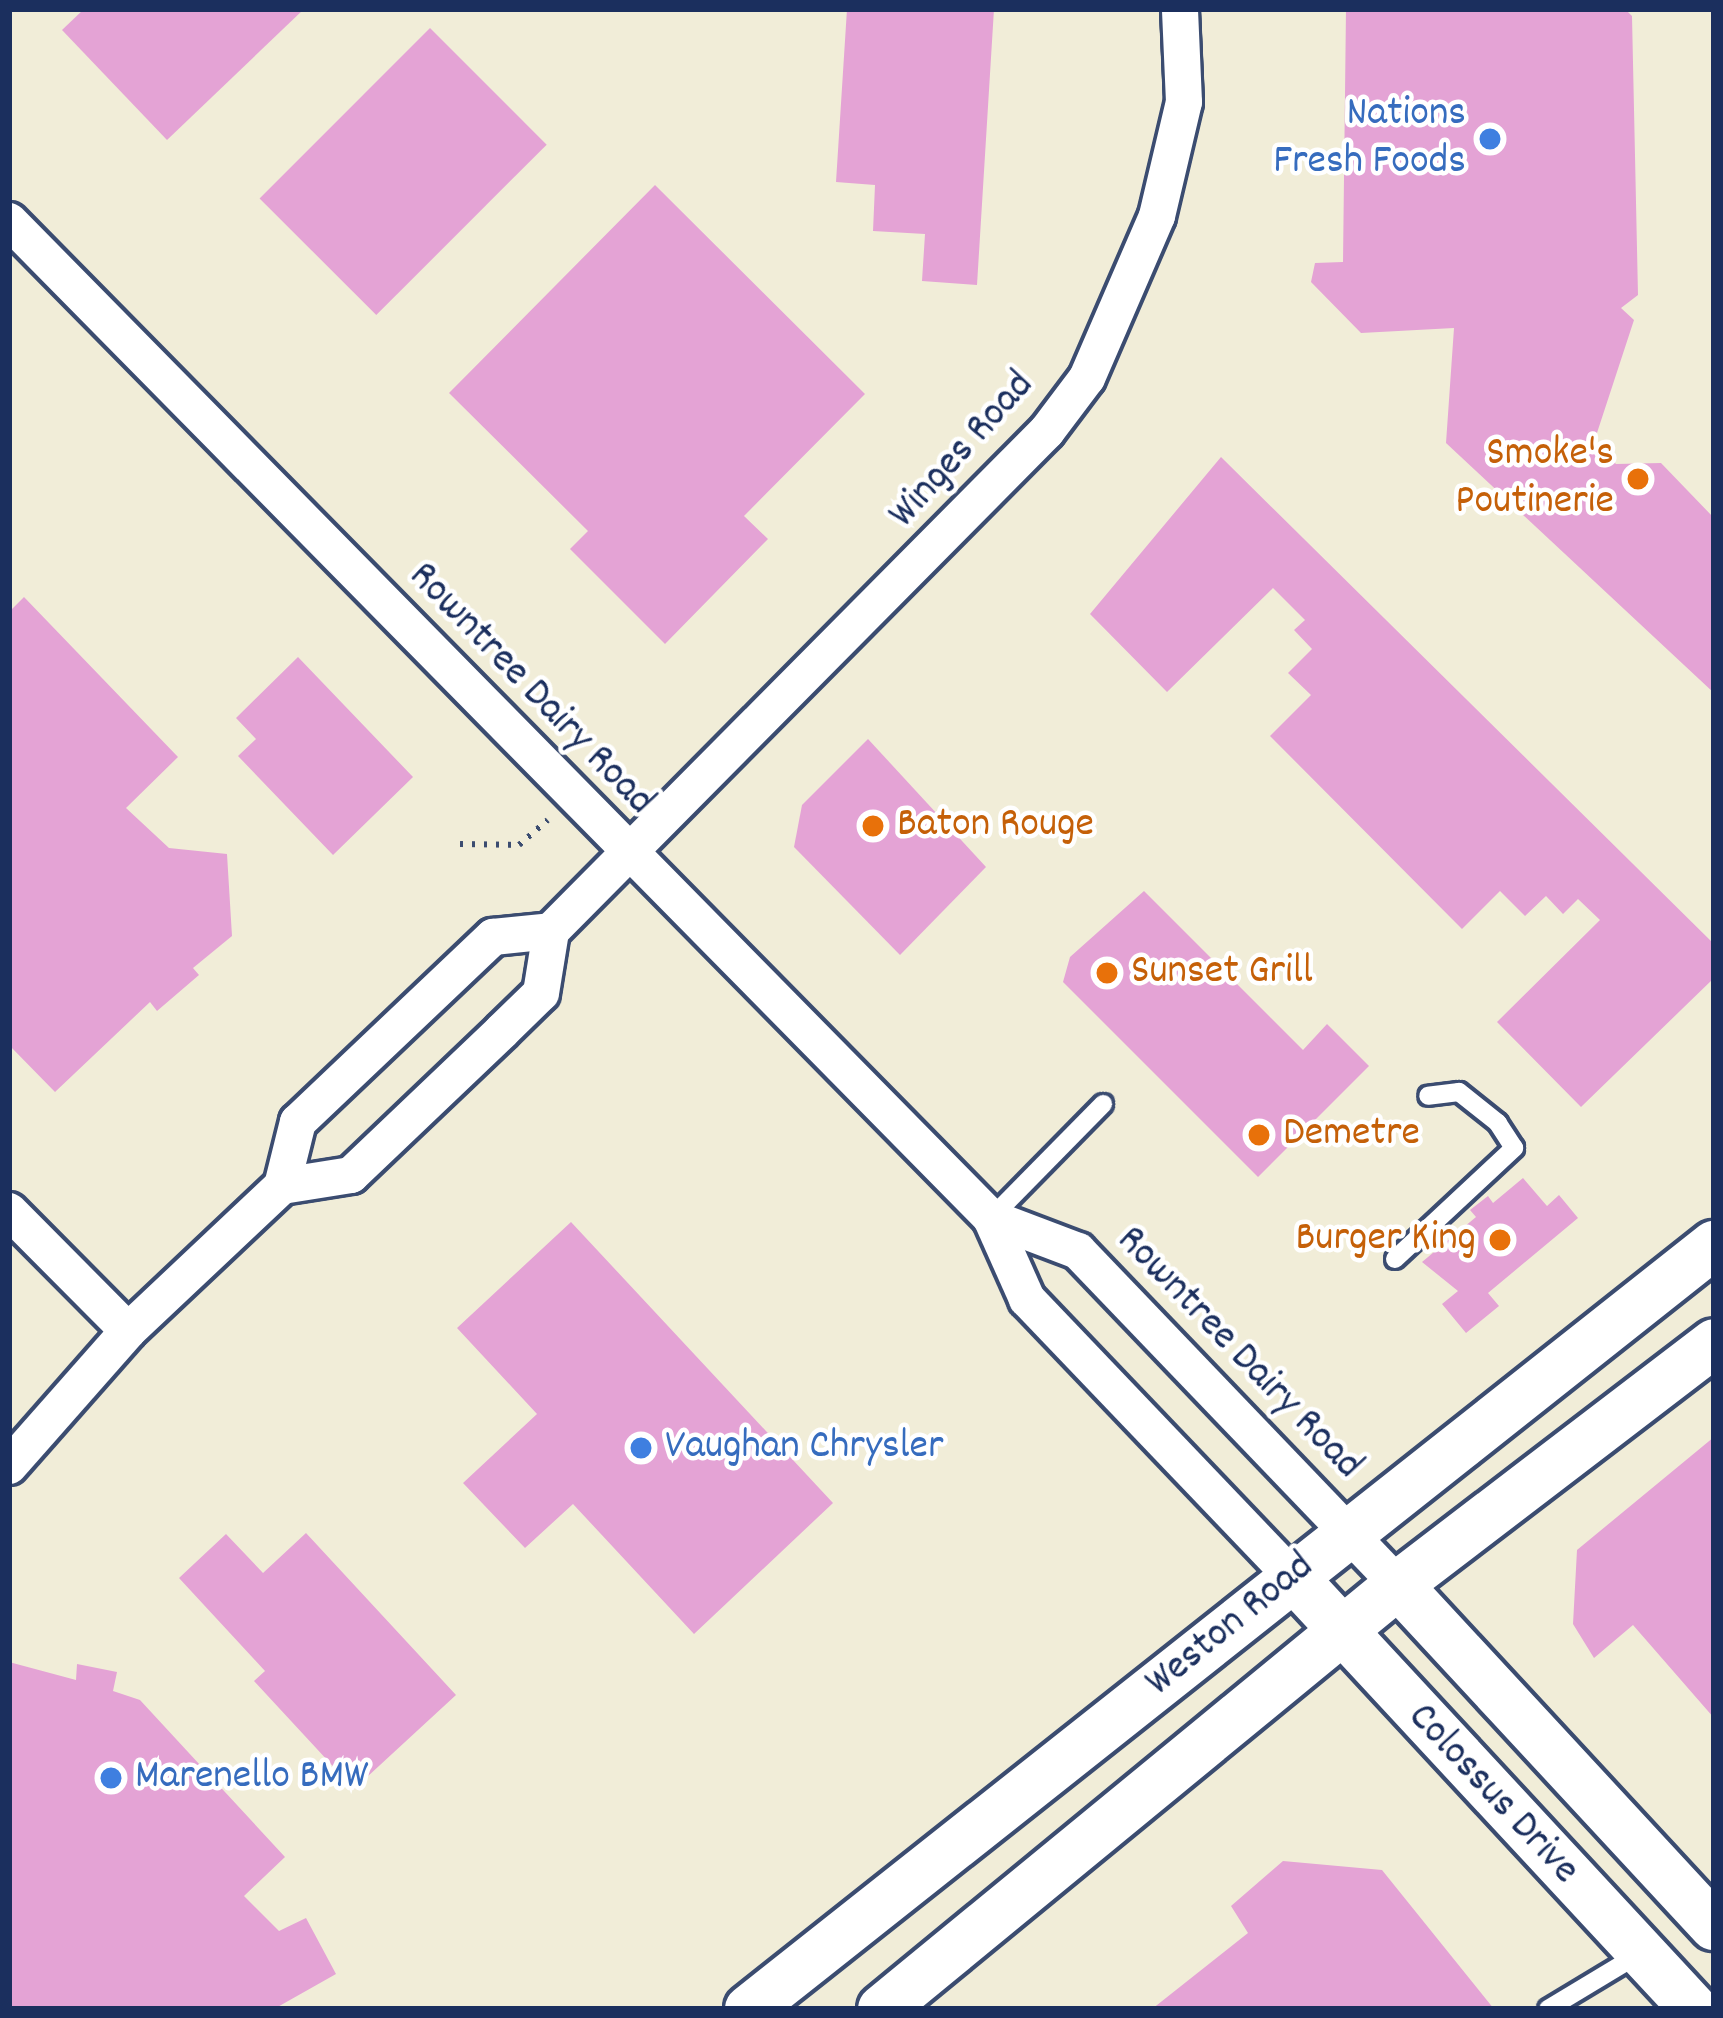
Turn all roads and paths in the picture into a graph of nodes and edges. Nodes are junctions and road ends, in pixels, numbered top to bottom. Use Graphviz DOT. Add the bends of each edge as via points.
graph roads {
  1 [pos="1180,9"];
  2 [pos="9,220"];
  3 [pos="574,799"];
  4 [pos="460,844"];
  5 [pos="631,857"];
  6 [pos="551,931"];
  7 [pos="1428,1096"];
  8 [pos="1102,1104"];
  9 [pos="283,1186"];
  10 [pos="9,1211"];
  11 [pos="991,1217"];
  12 [pos="1714,1245"];
  13 [pos="1395,1258"];
  14 [pos="128,1331"];
  15 [pos="1714,1343"];
  16 [pos="9,1466"];
  17 [pos="1346,1531"];
  18 [pos="1294,1578"];
  19 [pos="1398,1585"];
  20 [pos="1343,1634"];
  21 [pos="1714,1926"];
  22 [pos="1639,1954"];
  23 [pos="749,2009"];
  24 [pos="882,2009"];
  25 [pos="1548,2009"];
  26 [pos="1694,2009"];
  1 -- 5 [label="street, Winges Road" via="1184,102 1173,164 1087,378 996,489"];
  2 -- 3 [label="street, Rowntree Dairy Road"];
  3 -- 4 [label="path" via="519,845"];
  3 -- 5 [label="street, Rowntree Dairy Road"];
  5 -- 6 [label="street, Winges Road"];
  5 -- 11 [label="street, Rowntree Dairy Road"];
  6 -- 9 [label="street" via="493,937 298,1122"];
  6 -- 9 [label="street" via="541,993 351,1175"];
  7 -- 13 [label="lane" via="1459,1092 1498,1123 1514,1148"];
  8 -- 11 [label="lane"];
  9 -- 14 [label="street"];
  10 -- 14 [label="street"];
  11 -- 17 [label="street, Rowntree Dairy Road" via="1078,1251"];
  11 -- 18 [label="street, Rowntree Dairy Road" via="1027,1298"];
  12 -- 17 [label="main road, Weston Road"];
  14 -- 16 [label="street"];
  15 -- 19 [label="main road, Weston Road"];
  17 -- 18 [label="main road, Weston Road"];
  17 -- 19 [label="street, Rowntree Dairy Road"];
  18 -- 20 [label="main road, Colossus Drive"];
  18 -- 23 [label="main road, Weston Road"];
  19 -- 20 [label="main road, Weston Road"];
  19 -- 21 [label="main road, Colossus Drive"];
  20 -- 22 [label="main road, Colossus Drive"];
  20 -- 24 [label="main road, Weston Road"];
  22 -- 25 [label="lane"];
  22 -- 26 [label="main road, Colossus Drive"];
}
